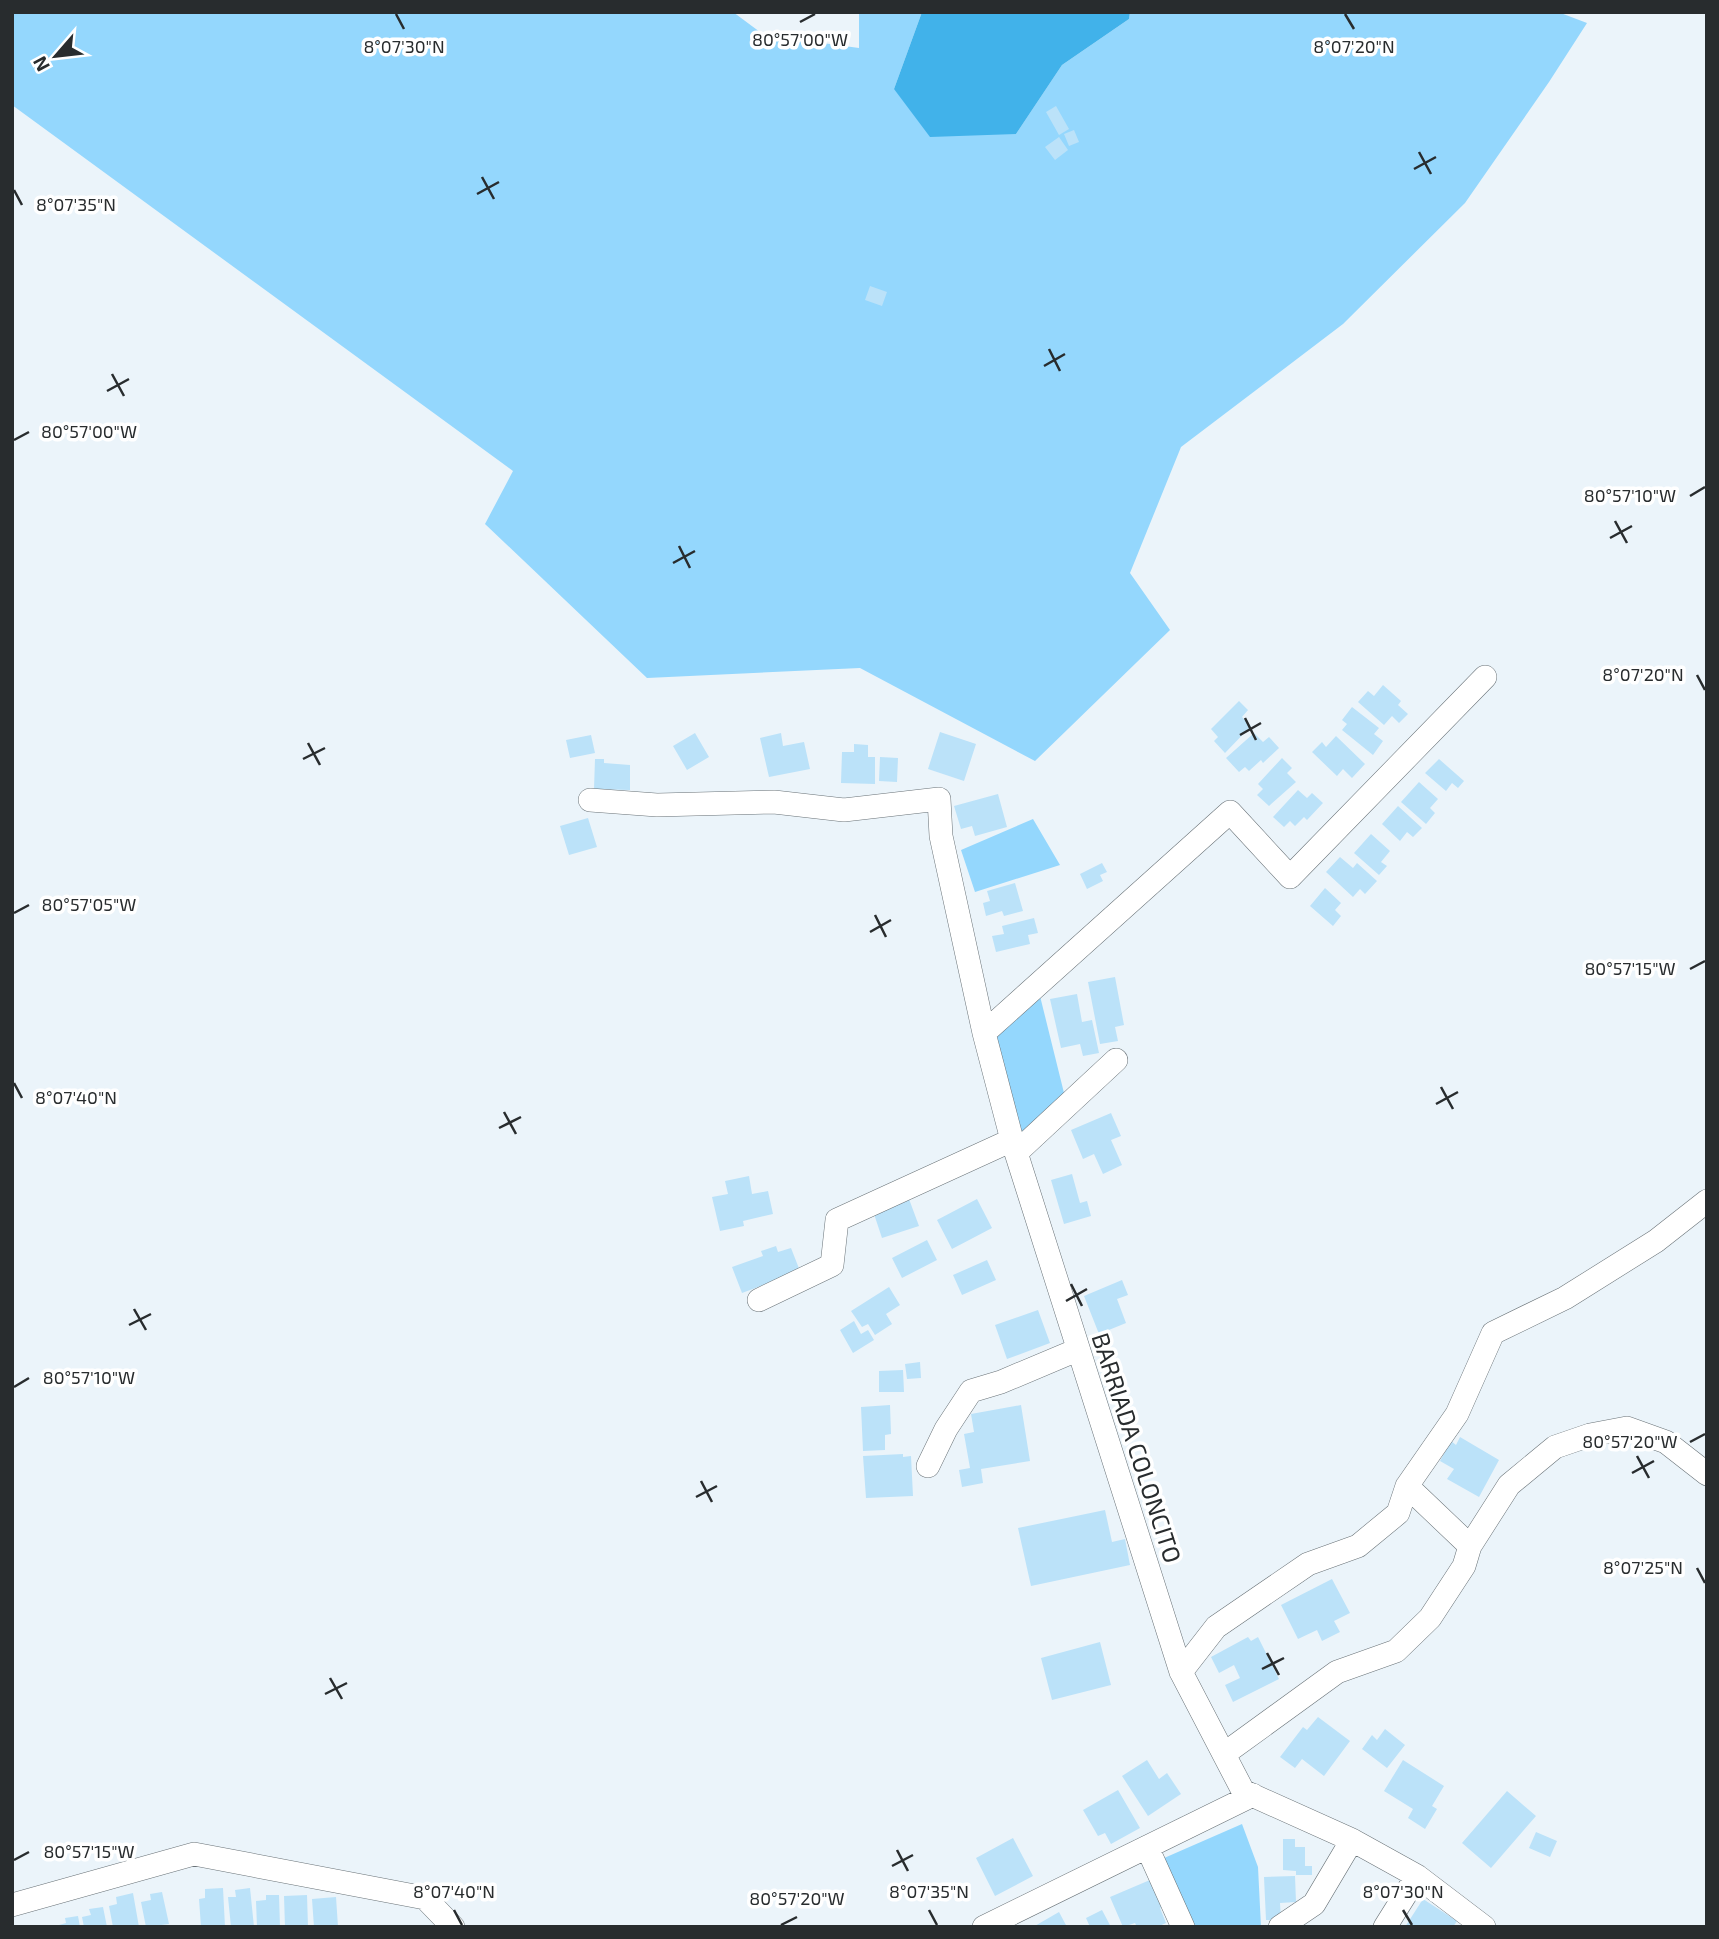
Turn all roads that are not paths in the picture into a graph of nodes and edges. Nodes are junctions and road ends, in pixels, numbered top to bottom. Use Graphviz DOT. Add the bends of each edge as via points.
graph roads {
  1 [pos="1485,677"];
  2 [pos="590,800"];
  3 [pos="984,1033"];
  4 [pos="1116,1060"];
  5 [pos="1014,1146"];
  6 [pos="1707,1201"];
  7 [pos="759,1300"];
  8 [pos="1077,1350"];
  9 [pos="928,1466"];
  10 [pos="1707,1474"];
  11 [pos="1407,1486"];
  12 [pos="1469,1546"];
  13 [pos="1181,1672"];
  14 [pos="1224,1754"];
  15 [pos="1253,1795"];
  16 [pos="1352,1840"];
  17 [pos="1147,1847"];
  18 [pos="1417,1876"];
  19 [pos="12,1905"];
  20 [pos="453,1927"];
  21 [pos="985,1927"];
  22 [pos="1183,1927"];
  23 [pos="1280,1927"];
  24 [pos="1385,1927"];
  25 [pos="1484,1927"];
  1 -- 3 [label="street" via="1290,877 1230,812"];
  2 -- 3 [label="street, BARRIADA COLONCITO" via="657,805 774,802 844,810 939,799 941,836"];
  3 -- 5 [label="street, BARRIADA COLONCITO"];
  4 -- 5 [label="street"];
  5 -- 7 [label="street" via="837,1220 832,1265"];
  5 -- 8 [label="street, BARRIADA COLONCITO"];
  6 -- 11 [label="street" via="1656,1241 1565,1298 1493,1333 1457,1414"];
  8 -- 9 [label="street" via="971,1391"];
  8 -- 13 [label="street, BARRIADA COLONCITO"];
  10 -- 12 [label="street" via="1666,1442 1628,1428 1590,1435 1555,1447 1509,1485"];
  11 -- 12 [label="street"];
  11 -- 13 [label="street" via="1398,1513 1358,1545 1308,1564 1216,1627"];
  12 -- 14 [label="street" via="1464,1566 1430,1618 1396,1651 1337,1672"];
  13 -- 14 [label="street, BARRIADA COLONCITO"];
  14 -- 15 [label="street, BARRIADA COLONCITO" via="1243,1791"];
  15 -- 16 [label="street, BARRIADA COLONCITO"];
  15 -- 17 [label="street"];
  16 -- 18 [label="street, BARRIADA COLONCITO"];
  16 -- 23 [label="street" via="1314,1904"];
  17 -- 21 [label="street"];
  17 -- 22 [label="street"];
  18 -- 24 [label="street"];
  18 -- 25 [label="street, BARRIADA COLONCITO"];
  19 -- 20 [label="street" via="194,1854 425,1898"];
}
